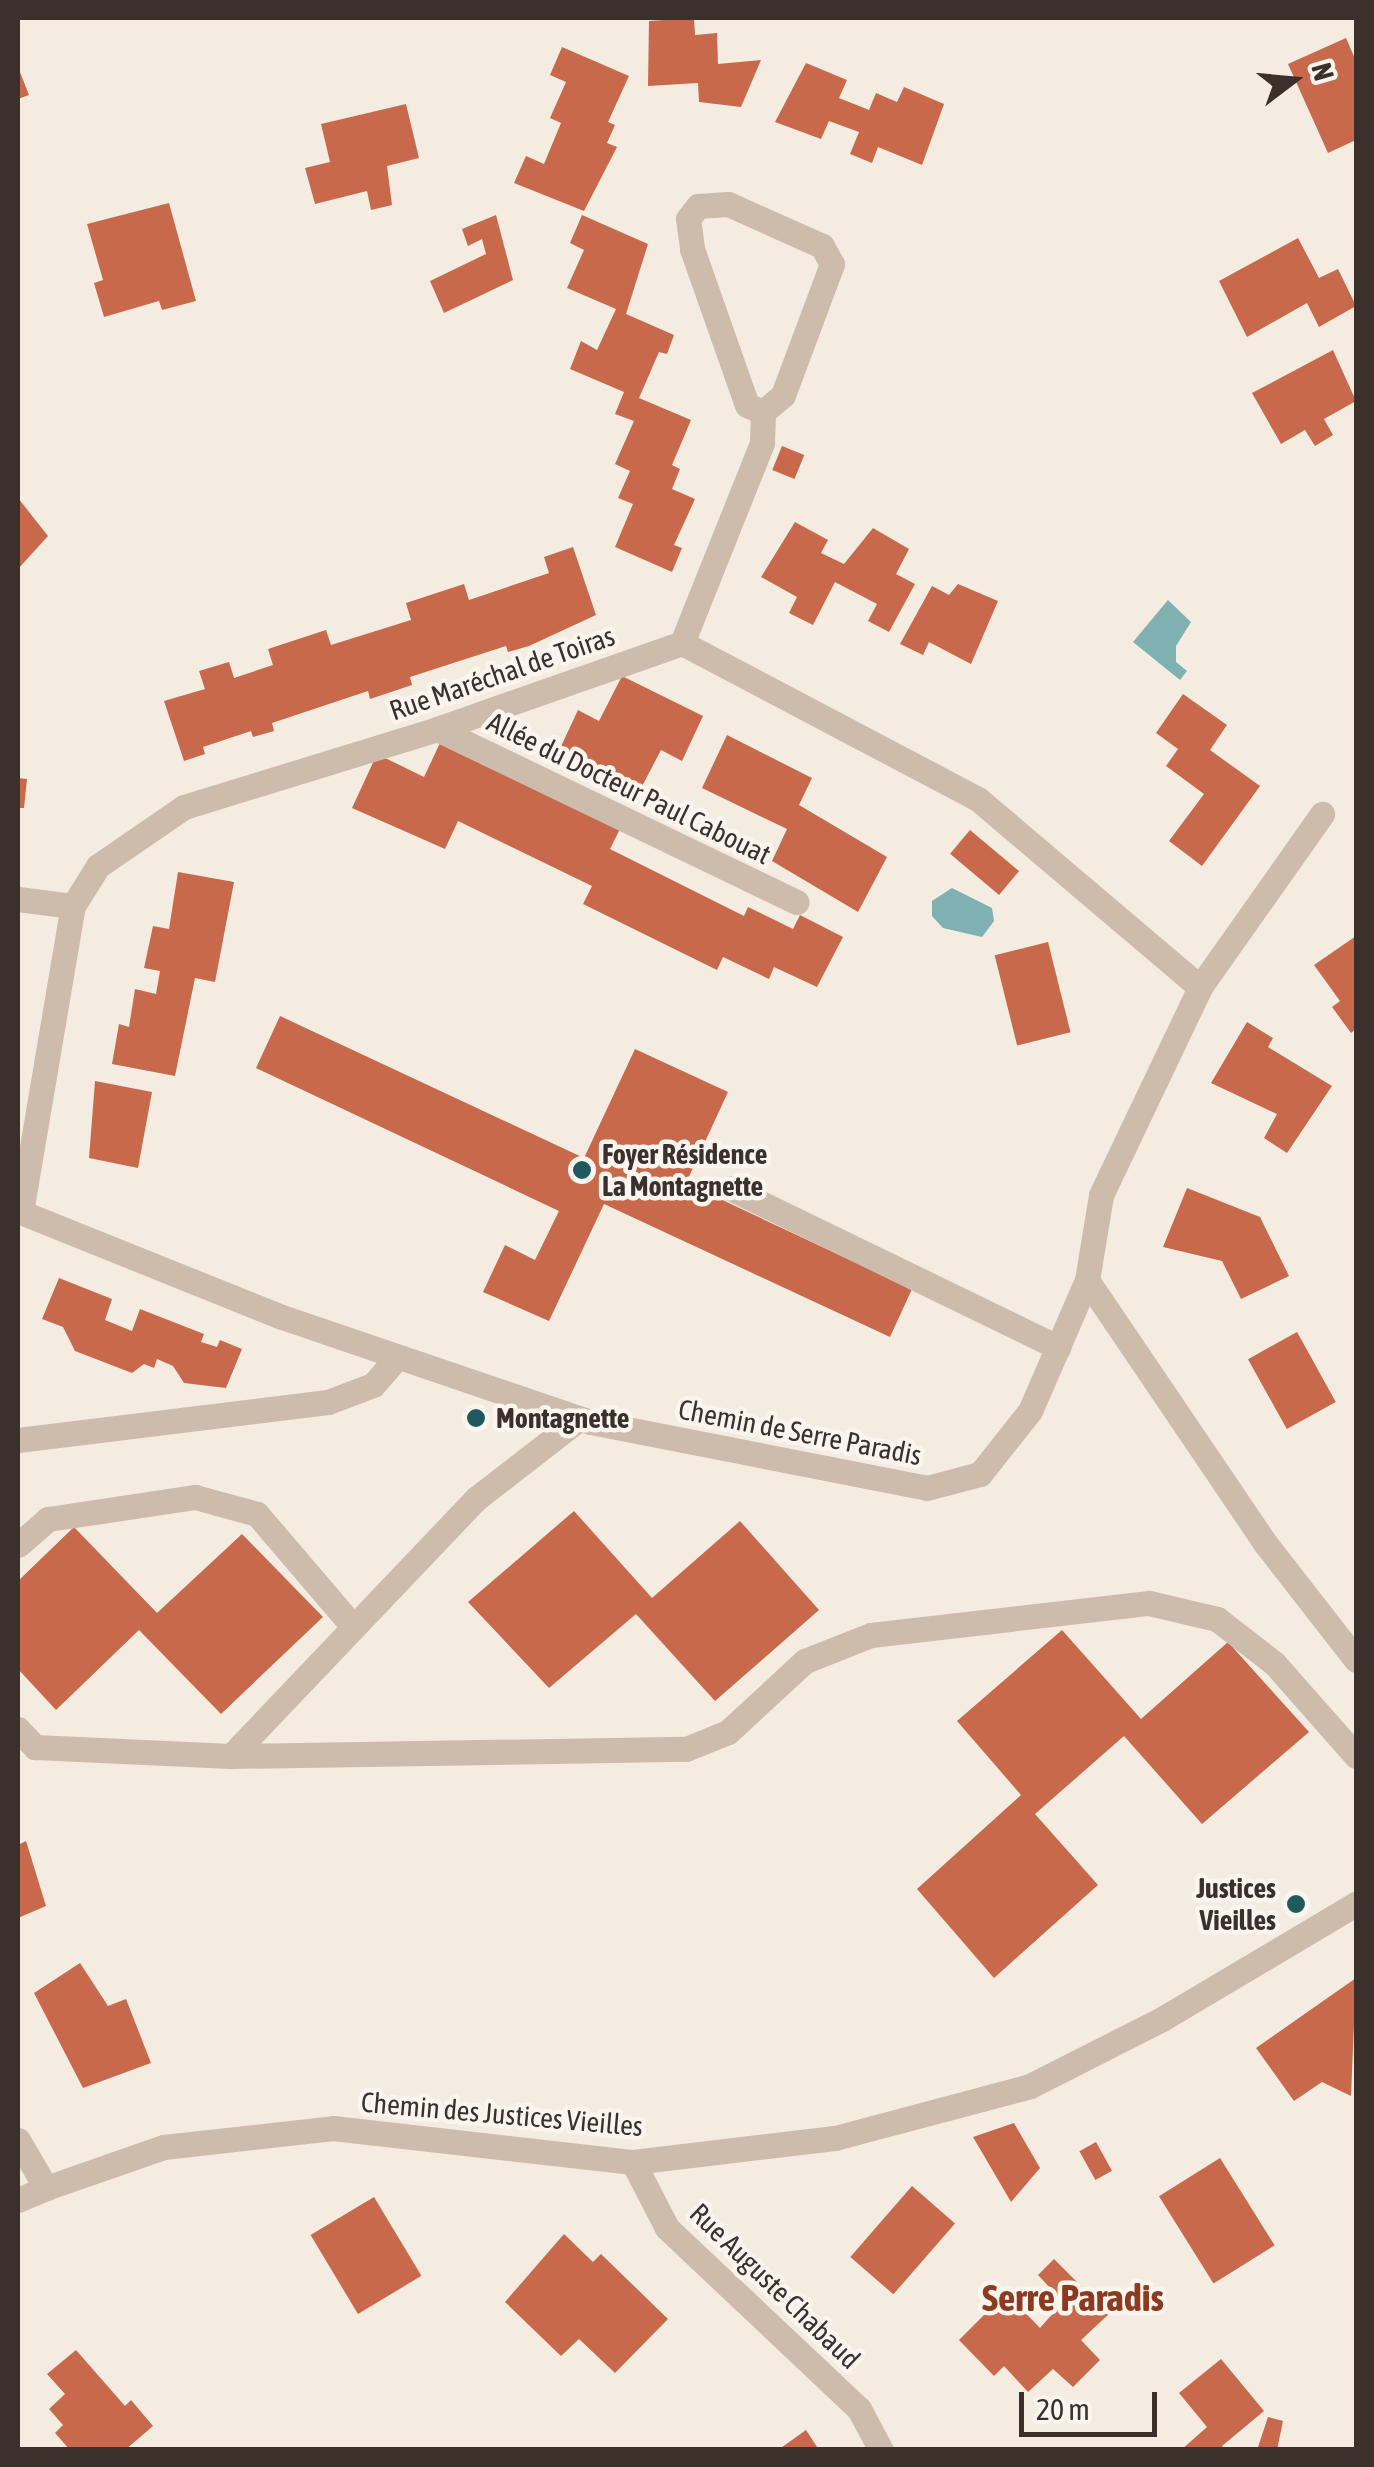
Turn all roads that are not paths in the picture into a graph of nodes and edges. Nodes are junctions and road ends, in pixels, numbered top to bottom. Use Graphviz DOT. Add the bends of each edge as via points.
graph roads {
  1 [pos="763,412"];
  2 [pos="682,643"];
  3 [pos="436,729"];
  4 [pos="1322,814"];
  5 [pos="18,899"];
  6 [pos="796,902"];
  7 [pos="73,906"];
  8 [pos="1200,987"];
  9 [pos="730,1188"];
  10 [pos="19,1211"];
  11 [pos="1087,1280"];
  12 [pos="1058,1347"];
  13 [pos="396,1359"];
  14 [pos="580,1418"];
  15 [pos="18,1440"];
  16 [pos="18,1544"];
  17 [pos="351,1624"];
  18 [pos="1356,1660"];
  19 [pos="18,1729"];
  20 [pos="232,1756"];
  21 [pos="1356,1756"];
  22 [pos="1356,1904"];
  23 [pos="18,2140"];
  24 [pos="633,2162"];
  25 [pos="46,2188"];
  26 [pos="18,2200"];
  27 [pos="881,2450"];
  1 -- 1 [label="street" via="782,396 832,264 822,246 744,211 698,206 688,219 692,248 748,405"];
  1 -- 2 [label="street" via="762,444"];
  2 -- 3 [label="street, Rue Maréchal de Toiras"];
  2 -- 8 [label="street" via="978,798"];
  3 -- 6 [label="street, Allée du Docteur Paul Cabouat"];
  3 -- 7 [label="street, Rue Maréchal de Toiras" via="184,807 98,866"];
  4 -- 8 [label="street, Chemin de Serre Paradis"];
  5 -- 7 [label="street"];
  7 -- 10 [label="street, Rue Maréchal de Toiras"];
  8 -- 11 [label="street, Chemin de Serre Paradis" via="1101,1195"];
  9 -- 12 [label="street"];
  10 -- 13 [label="street, Chemin de Serre Paradis"];
  11 -- 12 [label="street, Chemin de Serre Paradis"];
  11 -- 18 [label="street" via="1266,1543"];
  12 -- 14 [label="street, Chemin de Serre Paradis" via="1030,1411 980,1474 927,1488"];
  13 -- 14 [label="street, Chemin de Serre Paradis"];
  13 -- 15 [label="street" via="373,1386 328,1402"];
  14 -- 17 [label="street" via="477,1498"];
  16 -- 17 [label="street" via="48,1519 195,1498 257,1514"];
  17 -- 20 [label="street"];
  19 -- 20 [label="street" via="35,1747"];
  20 -- 21 [label="street" via="686,1749 728,1732 805,1660 872,1635 1149,1603 1217,1619 1274,1663"];
  22 -- 24 [label="street, Chemin des Justices Vieilles" via="1162,2019 1030,2086 835,2138"];
  23 -- 25 [label="street"];
  24 -- 25 [label="street, Chemin des Justices Vieilles" via="334,2128 164,2147"];
  24 -- 27 [label="street, Rue Auguste Chabaud" via="668,2228 859,2409"];
  25 -- 26 [label="street, Chemin des Justices Vieilles"];
}
